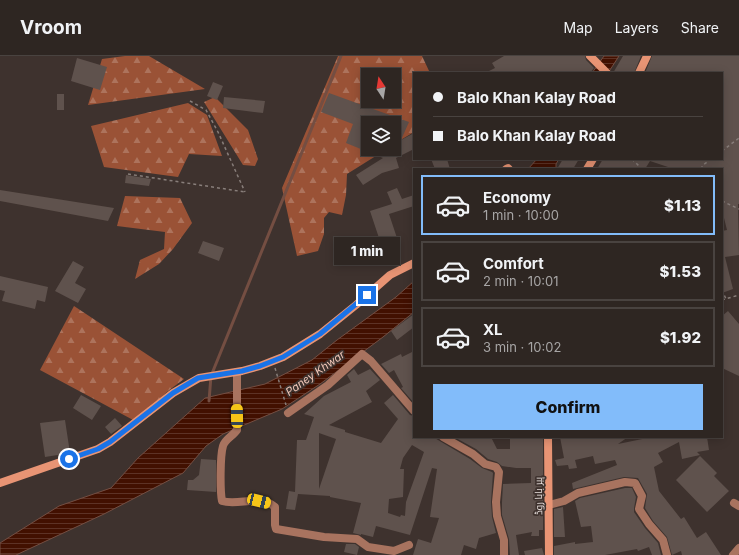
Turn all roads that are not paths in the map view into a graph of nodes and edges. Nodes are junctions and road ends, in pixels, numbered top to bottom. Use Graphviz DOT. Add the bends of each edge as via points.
graph roads {
  1 [pos="647,56"];
  2 [pos="592,58"];
  3 [pos="606,72"];
  4 [pos="639,72"];
  5 [pos="413,264"];
  6 [pos="237,372"];
  7 [pos="413,410"];
  8 [pos="288,413"];
  9 [pos="445,438"];
  10 [pos="548,438"];
  11 [pos="0,483"];
  12 [pos="549,505"];
  13 [pos="409,545"];
  14 [pos="739,548"];
  15 [pos="504,555"];
  16 [pos="549,555"];
  17 [pos="667,555"];
  18 [pos="733,555"];
  1 -- 4 [label="street"];
  2 -- 3 [label="street"];
  5 -- 6 [label="street" via="390,275 320,334 283,357"];
  6 -- 11 [label="street" via="198,378 173,393 98,449"];
  6 -- 13 [label="street" via="237,430 223,446 220,493 222,501 259,501 272,504 275,507 276,529 357,539 368,547 394,551"];
  7 -- 8 [label="street" via="362,354 328,385"];
  9 -- 15 [label="street" via="485,464 496,467 499,472 496,502 504,540"];
  10 -- 12 [label="street, پیر بابا روڈ"];
  12 -- 16 [label="street, پیر بابا روڈ"];
  12 -- 17 [label="street" via="568,500 578,493 625,482 635,483 642,496 639,509 663,540"];
  14 -- 18 [label="street"];
}
